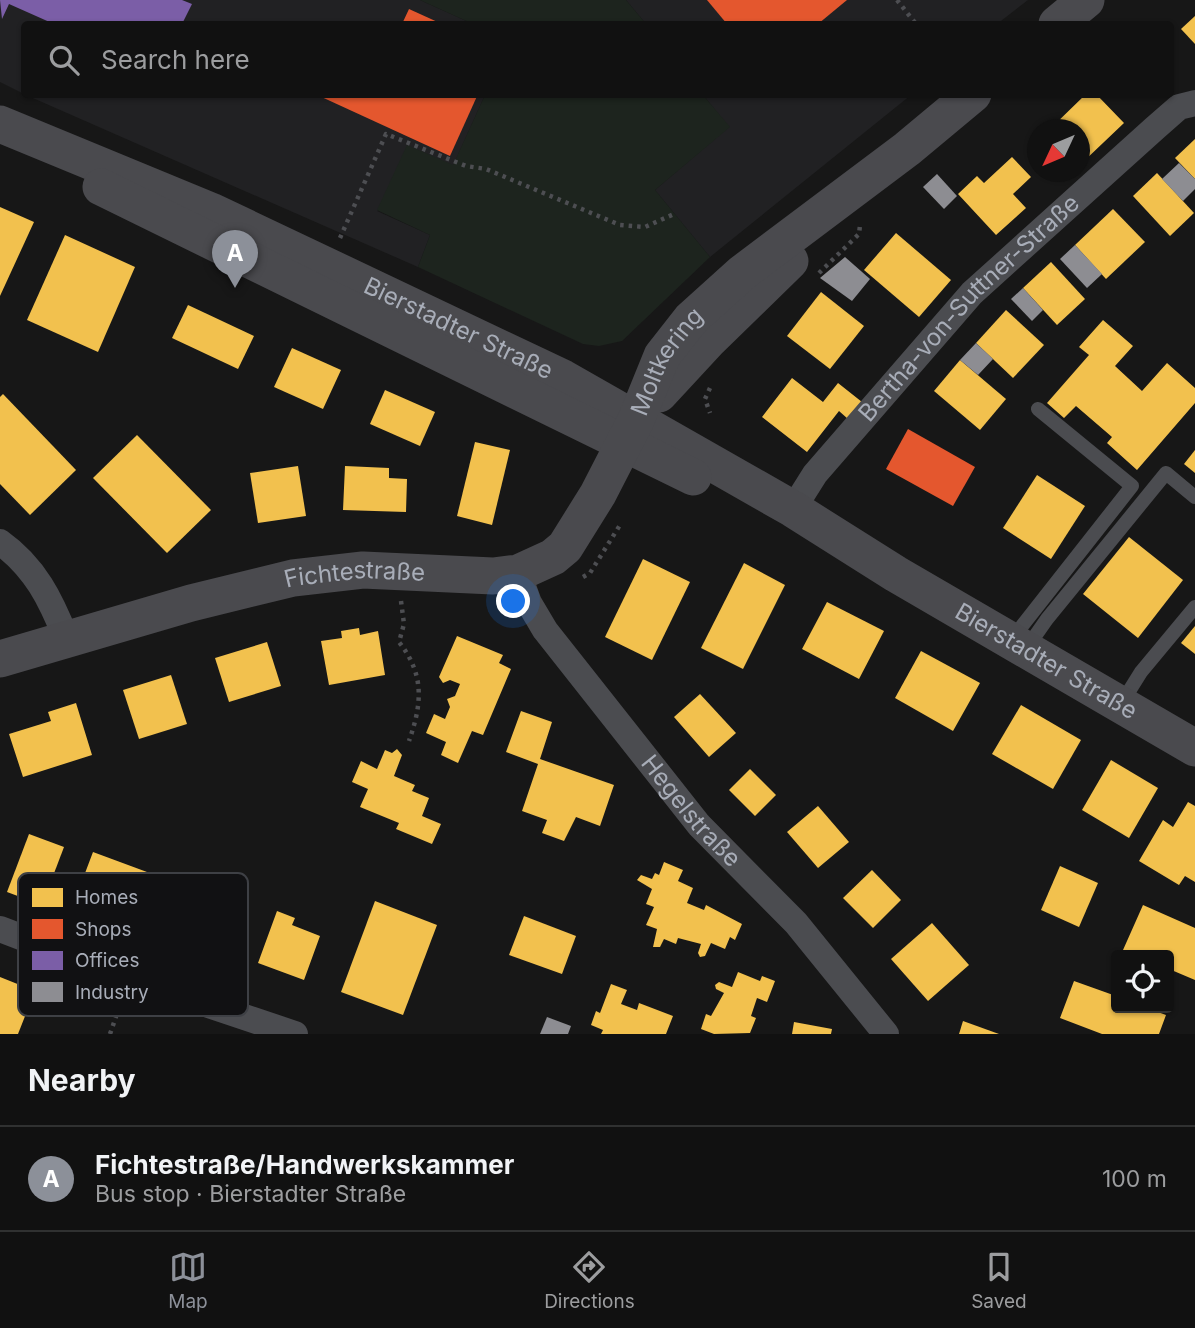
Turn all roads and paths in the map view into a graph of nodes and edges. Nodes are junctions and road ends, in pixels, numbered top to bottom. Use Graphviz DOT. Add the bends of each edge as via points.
graph roads {
  1 [pos="897,0"];
  2 [pos="1086,0"];
  3 [pos="914,21"];
  4 [pos="1061,21"];
  5 [pos="968,98"];
  6 [pos="1195,103"];
  7 [pos="0,124"];
  8 [pos="0,134"];
  9 [pos="674,214"];
  10 [pos="328,266"];
  11 [pos="705,399"];
  12 [pos="1038,409"];
  13 [pos="710,413"];
  14 [pos="629,432"];
  15 [pos="1195,497"];
  16 [pos="793,509"];
  17 [pos="0,542"];
  18 [pos="518,573"];
  19 [pos="896,574"];
  20 [pos="1195,607"];
  21 [pos="404,624"];
  22 [pos="66,638"];
  23 [pos="1018,646"];
  24 [pos="0,659"];
  25 [pos="1120,705"];
  26 [pos="409,741"];
  27 [pos="1195,748"];
  28 [pos="0,929"];
  29 [pos="18,936"];
  30 [pos="241,1016"];
  31 [pos="295,1034"];
  32 [pos="886,1034"];
  1 -- 3 [label="path"];
  2 -- 4 [label="main road"];
  5 -- 14 [label="main road, Moltkering" via="708,303 662,356"];
  6 -- 16 [label="street, Bertha-von-Suttner-Straße" via="1180,107 1155,128 972,293 816,474"];
  7 -- 10 [label="main road, Bierstadter Straße" via="146,182"];
  8 -- 14 [label="main road, Bierstadter Straße" via="245,260"];
  9 -- 10 [label="path" via="645,226 620,225 486,169 466,166 386,134"];
  10 -- 14 [label="main road, Bierstadter Straße" via="563,378"];
  11 -- 13 [label="path"];
  12 -- 23 [label="lane" via="1132,485"];
  14 -- 16 [label="main road, Bierstadter Straße"];
  14 -- 18 [label="main road, Fichtestraße" via="565,547"];
  14 -- 19 [label="main road, Bierstadter Straße"];
  15 -- 23 [label="lane" via="1166,473 1047,619"];
  16 -- 19 [label="main road, Bierstadter Straße"];
  17 -- 22 [label="street" via="37,577"];
  18 -- 22 [label="main road, Fichtestraße" via="472,576 363,570 293,578"];
  18 -- 32 [label="street, Hegelstraße" via="529,603 557,647 699,825 796,923"];
  19 -- 23 [label="main road, Bierstadter Straße"];
  20 -- 25 [label="lane"];
  21 -- 26 [label="path" via="399,642 417,672 421,694"];
  22 -- 24 [label="main road, Fichtestraße"];
  23 -- 25 [label="main road, Bierstadter Straße"];
  25 -- 27 [label="main road, Bierstadter Straße"];
  28 -- 29 [label="street"];
  30 -- 31 [label="street"];
}
